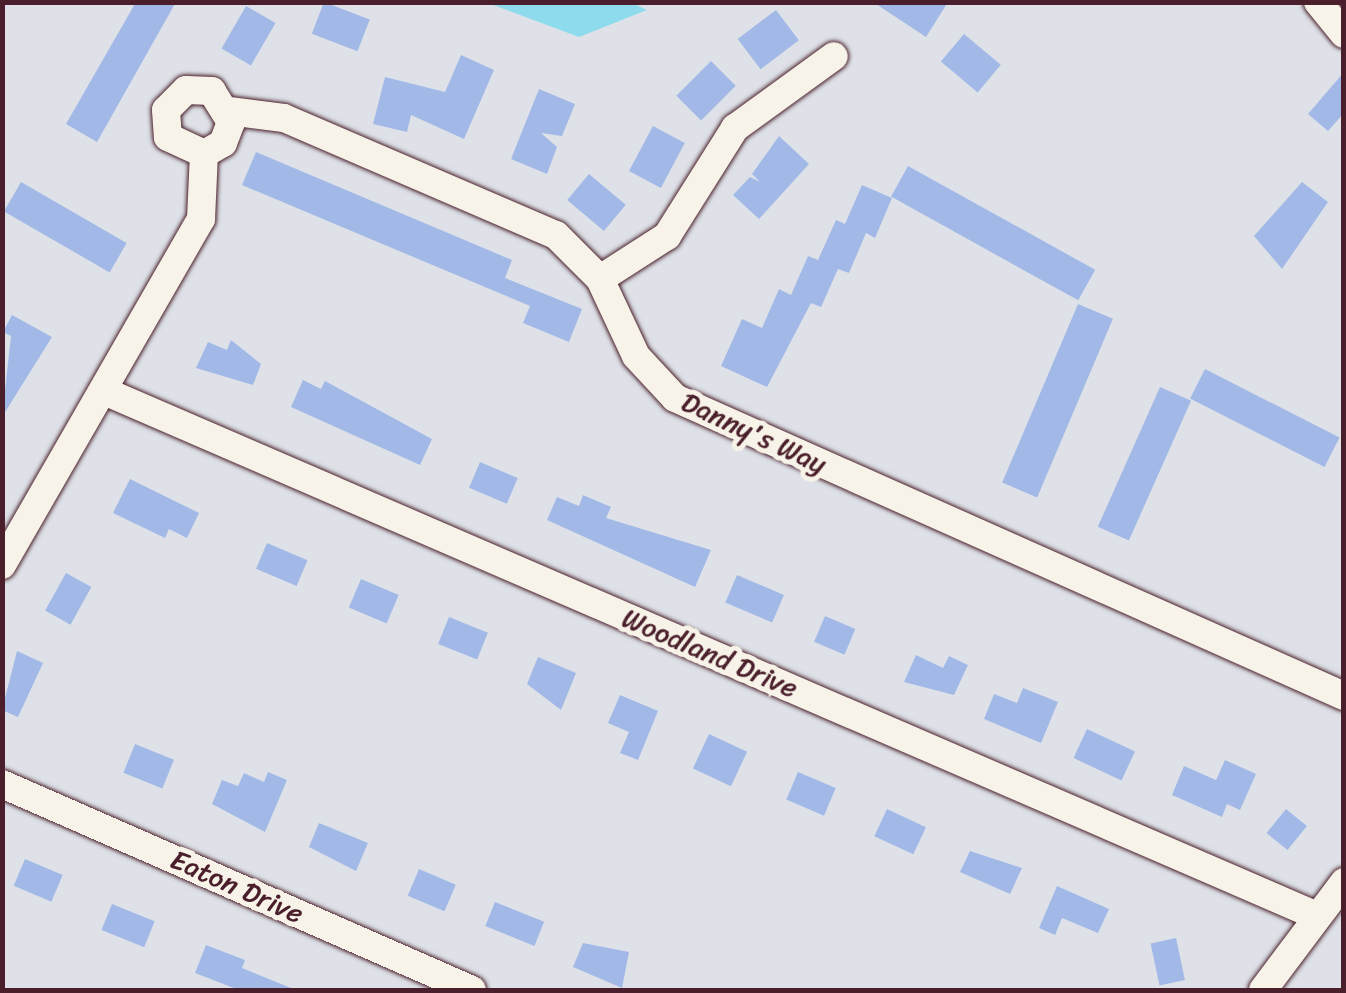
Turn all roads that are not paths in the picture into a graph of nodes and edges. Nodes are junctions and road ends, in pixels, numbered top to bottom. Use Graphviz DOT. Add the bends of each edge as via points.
graph roads {
  1 [pos="1318,2"];
  2 [pos="1344,34"];
  3 [pos="834,56"];
  4 [pos="229,110"];
  5 [pos="204,154"];
  6 [pos="600,279"];
  7 [pos="104,391"];
  8 [pos="2,565"];
  9 [pos="1344,696"];
  10 [pos="2,784"];
  11 [pos="1344,882"];
  12 [pos="1316,916"];
  13 [pos="472,990"];
  14 [pos="1263,990"];
  1 -- 2 [label="street"];
  3 -- 6 [label="street" via="735,128 666,236"];
  4 -- 5 [label="street" via="229,133"];
  4 -- 5 [label="street, Danny's Way" via="199,88 166,110 178,148"];
  4 -- 6 [label="street, Danny's Way" via="272,113 556,235"];
  5 -- 7 [label="street" via="200,219"];
  6 -- 9 [label="street, Danny's Way" via="636,356 676,398"];
  7 -- 8 [label="street"];
  7 -- 12 [label="street, Woodland Drive"];
  10 -- 13 [label="street, Eaton Drive"];
  11 -- 12 [label="street"];
  12 -- 14 [label="street"];
}
